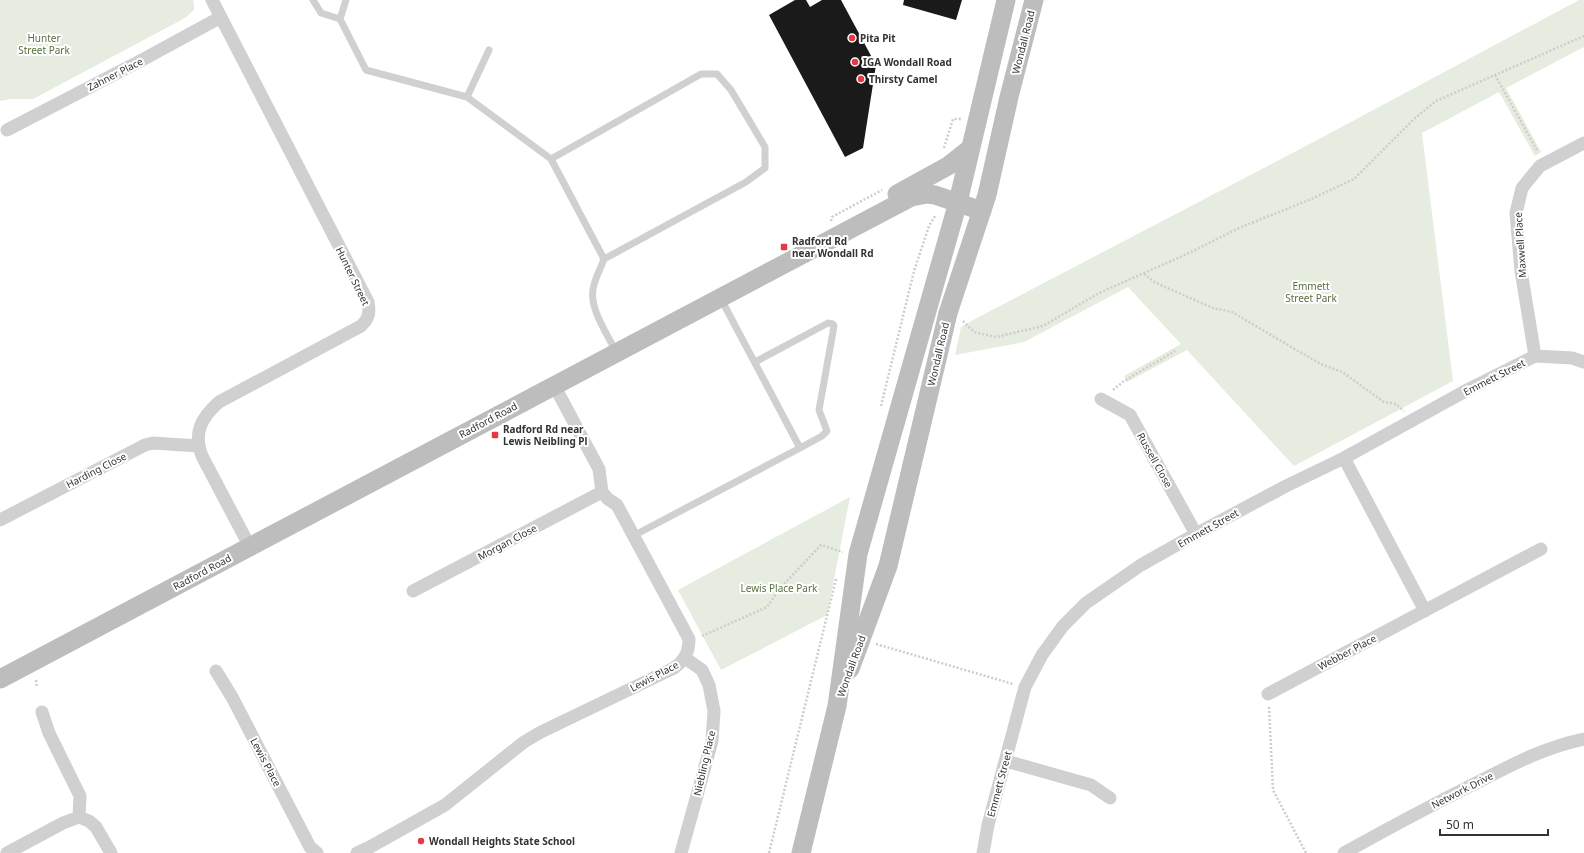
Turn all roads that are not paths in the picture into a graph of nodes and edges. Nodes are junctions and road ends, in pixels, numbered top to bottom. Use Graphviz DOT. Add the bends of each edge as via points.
graph roads {
  1 [pos="212,0"];
  2 [pos="314,0"];
  3 [pos="346,0"];
  4 [pos="1006,0"];
  5 [pos="1034,0"];
  6 [pos="221,17"];
  7 [pos="340,19"];
  8 [pos="489,50"];
  9 [pos="467,96"];
  10 [pos="7,130"];
  11 [pos="1584,144"];
  12 [pos="971,148"];
  13 [pos="551,159"];
  14 [pos="958,202"];
  15 [pos="982,211"];
  16 [pos="874,217"];
  17 [pos="604,259"];
  18 [pos="720,297"];
  19 [pos="616,352"];
  20 [pos="1535,356"];
  21 [pos="755,362"];
  22 [pos="1584,362"];
  23 [pos="554,385"];
  24 [pos="1102,399"];
  25 [pos="198,446"];
  26 [pos="800,448"];
  27 [pos="1344,458"];
  28 [pos="602,492"];
  29 [pos="0,520"];
  30 [pos="1196,534"];
  31 [pos="633,536"];
  32 [pos="250,546"];
  33 [pos="1541,549"];
  34 [pos="850,556"];
  35 [pos="888,566"];
  36 [pos="413,591"];
  37 [pos="1425,611"];
  38 [pos="685,658"];
  39 [pos="216,671"];
  40 [pos="0,679"];
  41 [pos="1268,694"];
  42 [pos="837,706"];
  43 [pos="42,712"];
  44 [pos="1584,739"];
  45 [pos="1006,761"];
  46 [pos="1110,798"];
  47 [pos="79,818"];
  48 [pos="7,853"];
  49 [pos="111,853"];
  50 [pos="317,853"];
  51 [pos="356,853"];
  52 [pos="681,853"];
  53 [pos="801,853"];
  54 [pos="984,853"];
  55 [pos="1344,853"];
  1 -- 6 [label="street, Hunter Street"];
  2 -- 7 [label="lane" via="321,13"];
  3 -- 7 [label="lane"];
  4 -- 12 [label="main road, Wondall Road"];
  5 -- 15 [label="main road, Wondall Road"];
  6 -- 10 [label="street, Zahner Place"];
  6 -- 25 [label="street, Hunter Street" via="368,302 370,312 361,326 219,402 202,422"];
  7 -- 9 [label="lane" via="366,70"];
  8 -- 9 [label="lane"];
  9 -- 13 [label="lane"];
  11 -- 20 [label="street, Maxwell Place" via="1540,166 1522,188 1516,212 1521,271"];
  12 -- 14 [label="main road, Wondall Road"];
  12 -- 16 [label="main road" via="948,166 878,204"];
  13 -- 17 [label="lane"];
  13 -- 17 [label="lane" via="701,74 717,74 732,90 765,147 765,168 746,182"];
  14 -- 15 [label="main road, Radford Road"];
  14 -- 16 [label="main road, Radford Road" via="927,194 911,197"];
  14 -- 34 [label="main road, Wondall Road"];
  15 -- 35 [label="main road, Wondall Road" via="948,313"];
  16 -- 18 [label="main road, Radford Road"];
  17 -- 19 [label="lane" via="593,286 592,299"];
  18 -- 19 [label="main road, Radford Road"];
  18 -- 21 [label="lane"];
  19 -- 23 [label="main road, Radford Road"];
  20 -- 22 [label="street, Emmett Street" via="1572,358"];
  20 -- 27 [label="street, Emmett Street"];
  21 -- 26 [label="lane"];
  21 -- 26 [label="lane" via="828,323 833,324 819,410 827,431"];
  23 -- 28 [label="street" via="599,469"];
  23 -- 32 [label="main road, Radford Road"];
  24 -- 30 [label="street, Russell Close" via="1130,415"];
  25 -- 29 [label="street, Harding Close" via="153,443 146,445"];
  25 -- 32 [label="street"];
  26 -- 31 [label="lane"];
  27 -- 30 [label="street, Emmett Street"];
  27 -- 37 [label="street"];
  28 -- 31 [label="street" via="617,505"];
  28 -- 36 [label="street, Morgan Close"];
  30 -- 45 [label="street, Emmett Street" via="1141,565 1086,603 1063,626 1042,655 1025,687"];
  31 -- 38 [label="street, Lewis Place" via="689,639 689,650"];
  32 -- 40 [label="main road, Radford Road"];
  33 -- 37 [label="street, Webber Place"];
  34 -- 35 [label="main road" via="869,568"];
  34 -- 42 [label="main road, Wondall Road"];
  35 -- 42 [label="main road, Wondall Road"];
  37 -- 41 [label="street, Webber Place"];
  38 -- 51 [label="street, Lewis Place" via="674,668 524,742 445,805"];
  38 -- 52 [label="street, Niebling Place" via="702,670 709,685 714,712 712,741"];
  39 -- 50 [label="street, Lewis Place" via="310,846"];
  42 -- 53 [label="main road, Wondall Road"];
  43 -- 47 [label="street" via="49,733 80,796"];
  44 -- 55 [label="street, Network Drive" via="1532,755"];
  45 -- 46 [label="street" via="1091,785"];
  45 -- 54 [label="street, Emmett Street" via="988,825"];
  47 -- 48 [label="street" via="63,823"];
  47 -- 49 [label="street" via="89,821 96,827"];
}
